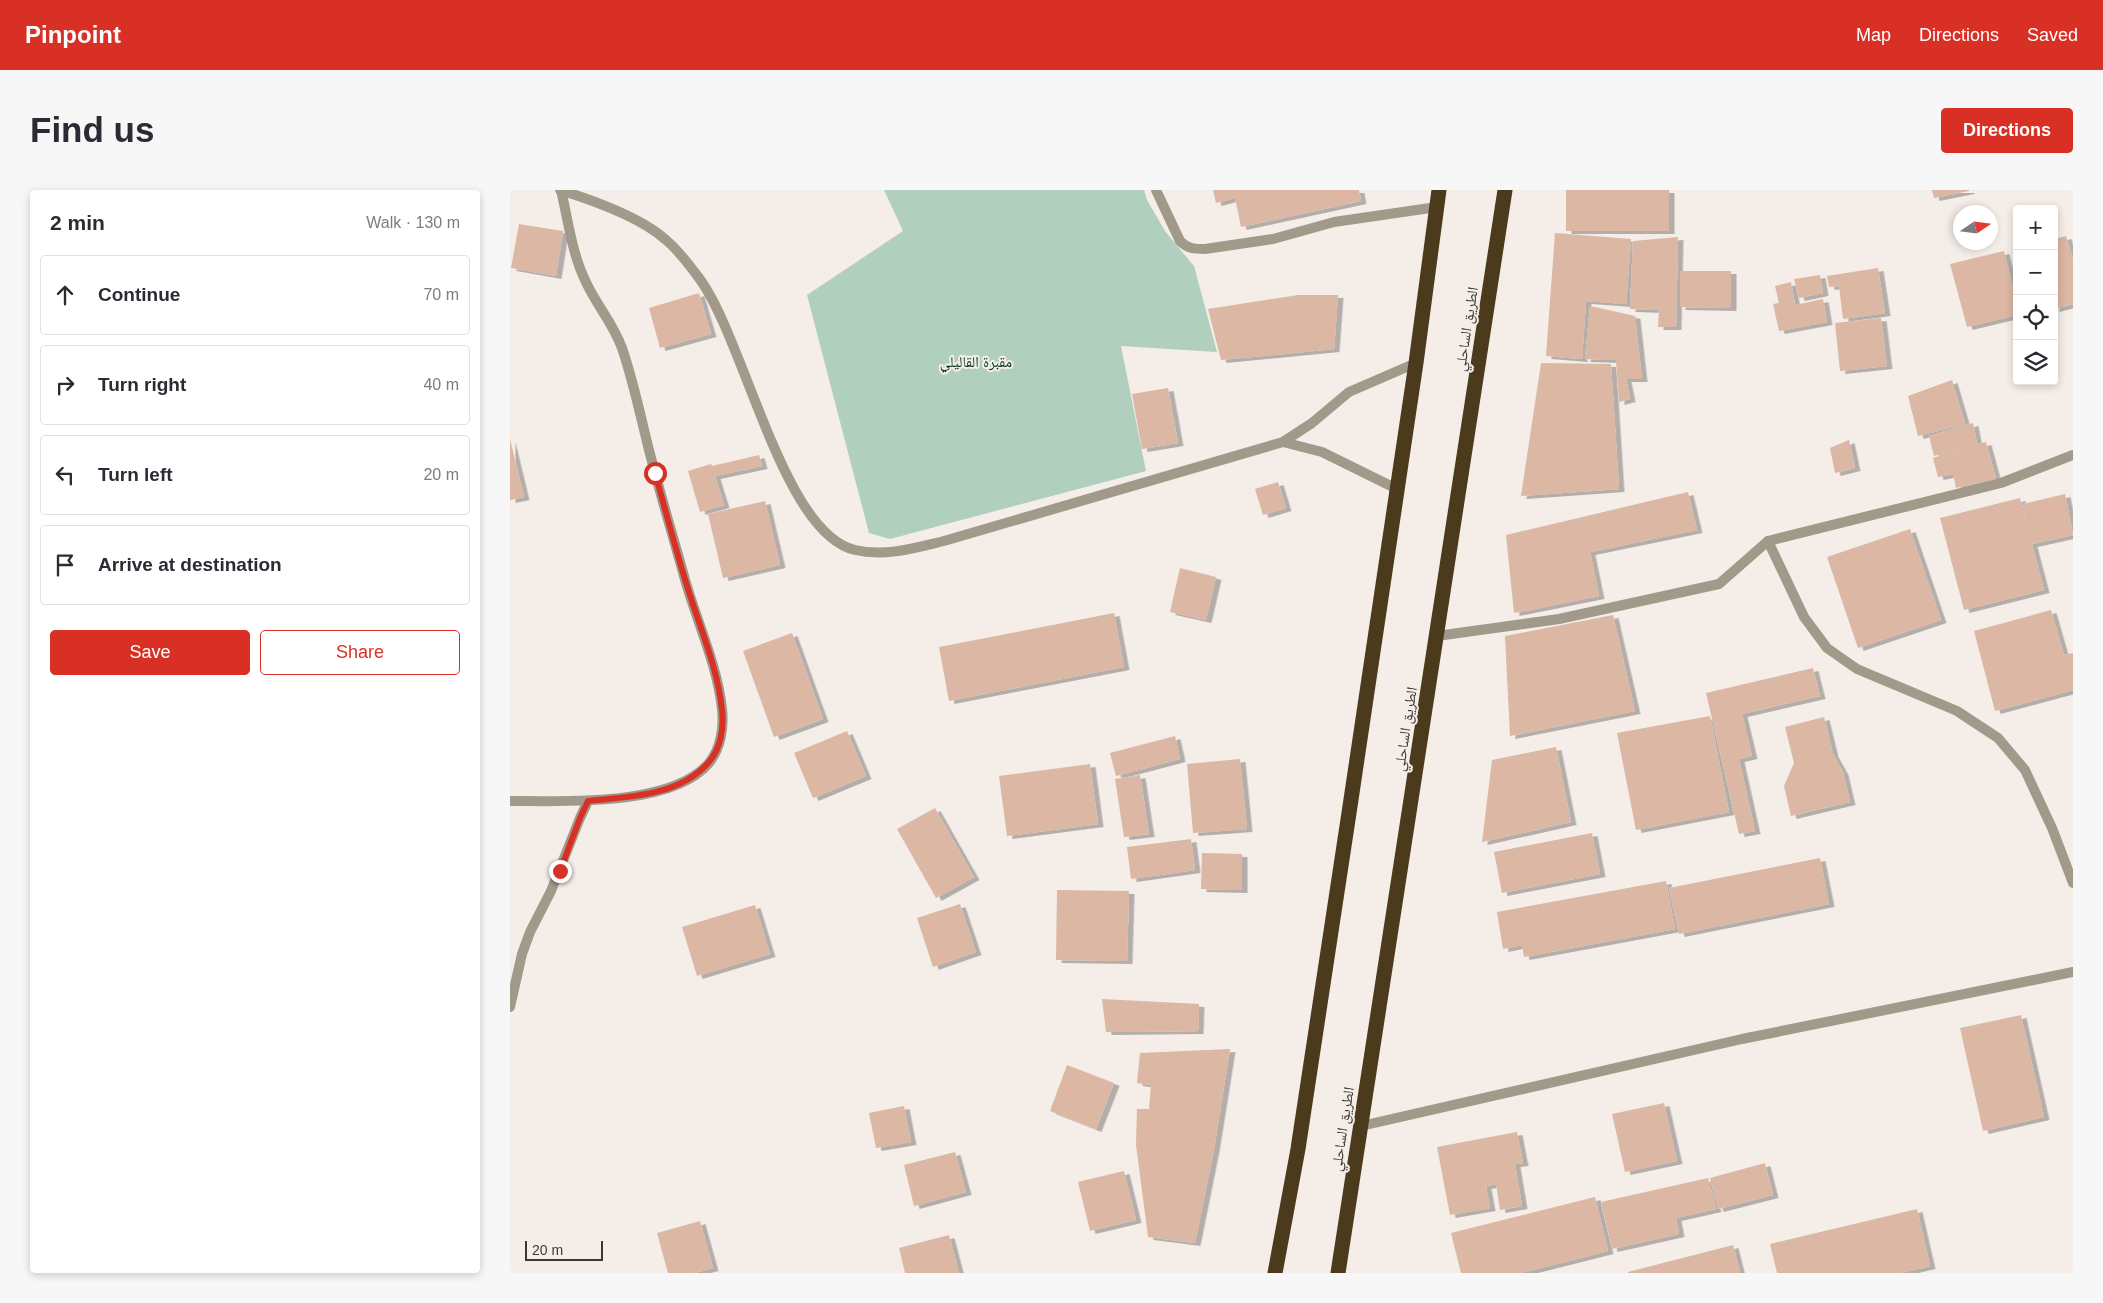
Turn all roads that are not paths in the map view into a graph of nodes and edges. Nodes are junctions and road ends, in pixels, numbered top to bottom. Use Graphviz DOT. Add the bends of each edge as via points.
graph roads {
  1 [pos="560,190"];
  2 [pos="1156,190"];
  3 [pos="1439,190"];
  4 [pos="1505,190"];
  5 [pos="1437,207"];
  6 [pos="1416,363"];
  7 [pos="1282,442"];
  8 [pos="2073,455"];
  9 [pos="1397,489"];
  10 [pos="1768,541"];
  11 [pos="1437,636"];
  12 [pos="510,801"];
  13 [pos="588,801"];
  14 [pos="2073,883"];
  15 [pos="2073,972"];
  16 [pos="510,1007"];
  17 [pos="1360,1126"];
  18 [pos="1275,1273"];
  19 [pos="1338,1273"];
  1 -- 7 [label="street" via="602,204 658,234 697,275 724,320 797,495 815,522 834,540 853,550 874,553 902,551 944,541"];
  1 -- 13 [label="street" via="583,277 604,310 622,349 719,688 722,710 718,746 709,762 696,774 676,786"];
  2 -- 5 [label="street" via="1176,236 1186,247 1194,249 1273,239 1334,222"];
  3 -- 5 [label="highway"];
  4 -- 11 [label="highway, الطريق الساحلي"];
  5 -- 6 [label="highway"];
  6 -- 7 [label="street" via="1349,392 1312,423"];
  6 -- 9 [label="highway"];
  7 -- 9 [label="street" via="1322,452"];
  8 -- 10 [label="street" via="2001,483"];
  9 -- 18 [label="highway" via="1299,1139"];
  10 -- 11 [label="street" via="1719,584 1559,619"];
  10 -- 14 [label="street" via="1804,617 1827,648 1857,669 1957,711 1998,738 2025,770"];
  11 -- 17 [label="highway, الطريق الساحلي"];
  12 -- 13 [label="street"];
  13 -- 16 [label="street" via="551,891 530,932"];
  15 -- 17 [label="street" via="1742,1039"];
  17 -- 19 [label="highway, الطريق الساحلي"];
}
